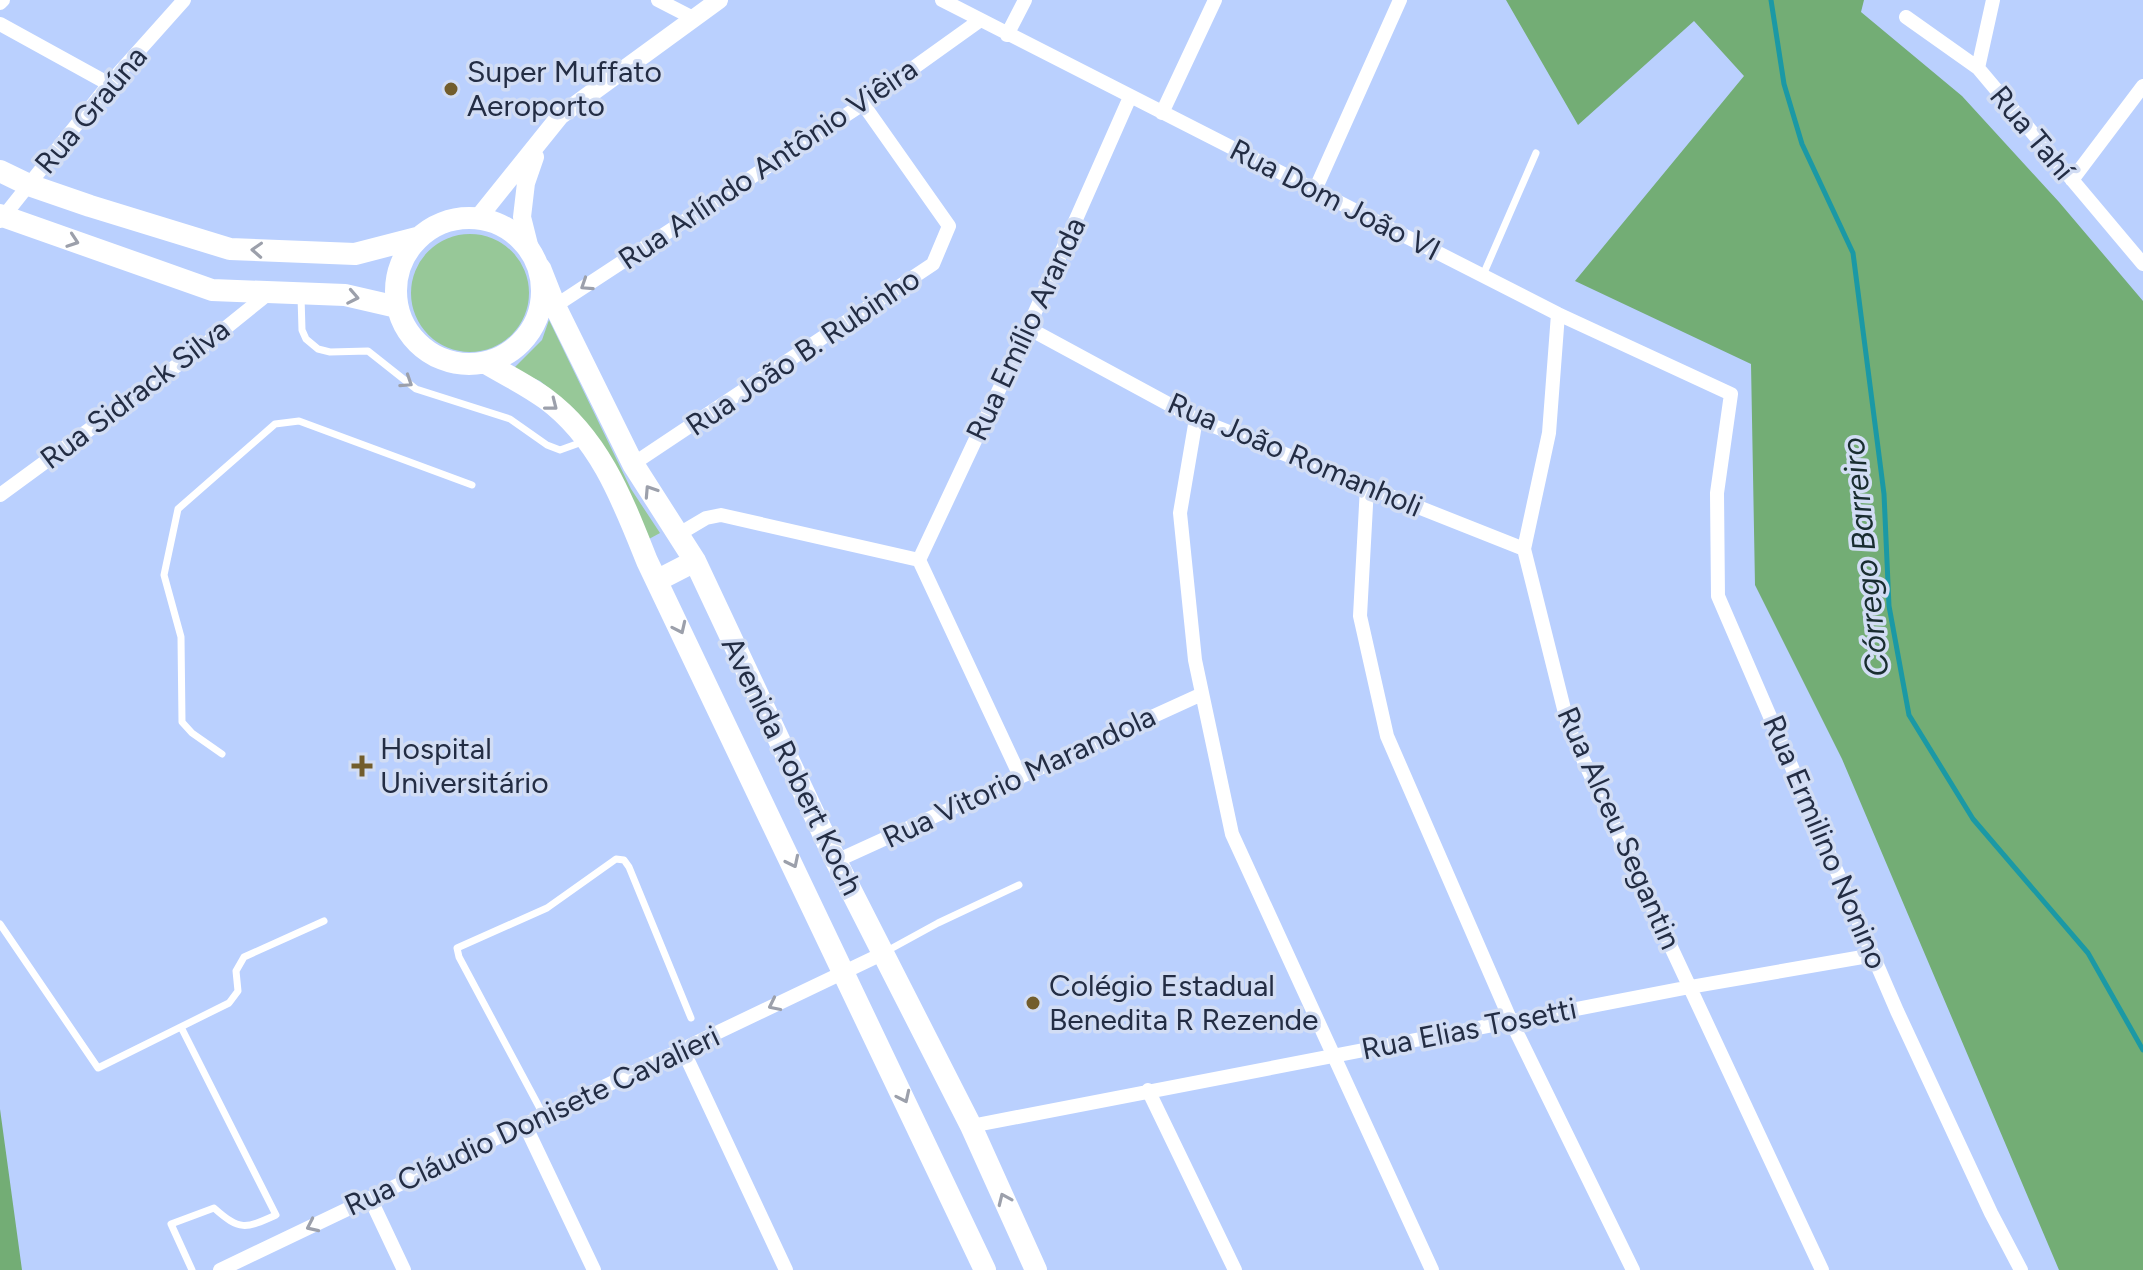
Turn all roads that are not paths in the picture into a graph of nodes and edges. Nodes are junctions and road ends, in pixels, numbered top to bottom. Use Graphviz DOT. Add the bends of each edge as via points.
graph roads {
  1 [pos="184,0"];
  2 [pos="658,0"];
  3 [pos="719,0"];
  4 [pos="942,0"];
  5 [pos="1025,0"];
  6 [pos="1215,0"];
  7 [pos="1400,0"];
  8 [pos="1993,0"];
  9 [pos="1906,17"];
  10 [pos="693,18"];
  11 [pos="979,21"];
  12 [pos="0,24"];
  13 [pos="1007,35"];
  14 [pos="1978,68"];
  15 [pos="109,84"];
  16 [pos="2143,86"];
  17 [pos="1130,97"];
  18 [pos="863,104"];
  19 [pos="1162,113"];
  20 [pos="540,139"];
  21 [pos="1536,153"];
  22 [pos="0,171"];
  23 [pos="2072,180"];
  24 [pos="29,185"];
  25 [pos="1315,190"];
  26 [pos="1,218"];
  27 [pos="478,218"];
  28 [pos="417,238"];
  29 [pos="535,259"];
  30 [pos="2143,264"];
  31 [pos="1483,275"];
  32 [pos="269,293"];
  33 [pos="301,294"];
  34 [pos="555,306"];
  35 [pos="397,307"];
  36 [pos="1558,314"];
  37 [pos="1028,328"];
  38 [pos="486,363"];
  39 [pos="1731,394"];
  40 [pos="1196,419"];
  41 [pos="588,440"];
  42 [pos="633,464"];
  43 [pos="472,485"];
  44 [pos="1367,487"];
  45 [pos="0,495"];
  46 [pos="679,534"];
  47 [pos="1524,549"];
  48 [pos="919,560"];
  49 [pos="695,561"];
  50 [pos="652,570"];
  51 [pos="1202,694"];
  52 [pos="222,754"];
  53 [pos="1020,776"];
  54 [pos="836,861"];
  55 [pos="1019,885"];
  56 [pos="324,921"];
  57 [pos="0,924"];
  58 [pos="884,953"];
  59 [pos="1874,955"];
  60 [pos="845,971"];
  61 [pos="1690,987"];
  62 [pos="691,1018"];
  63 [pos="1511,1021"];
  64 [pos="182,1029"];
  65 [pos="683,1050"];
  66 [pos="1332,1055"];
  67 [pos="1148,1090"];
  68 [pos="544,1116"];
  69 [pos="525,1125"];
  70 [pos="971,1126"];
  71 [pos="370,1198"];
  72 [pos="192,1270"];
  73 [pos="220,1270"];
  74 [pos="404,1270"];
  75 [pos="594,1270"];
  76 [pos="786,1270"];
  77 [pos="985,1270"];
  78 [pos="1036,1270"];
  79 [pos="1235,1270"];
  80 [pos="1432,1270"];
  81 [pos="1633,1270"];
  82 [pos="1822,1270"];
  83 [pos="2021,1270"];
  1 -- 15 [label="street, Rua Graúna"];
  2 -- 10 [label="street"];
  3 -- 10 [label="street, Avenida Robert Koch"];
  4 -- 11 [label="street, Rua Dom João VI"];
  5 -- 13 [label="street"];
  6 -- 19 [label="street"];
  7 -- 25 [label="street"];
  8 -- 14 [label="street"];
  9 -- 14 [label="street, Rua Tahí"];
  10 -- 20 [label="street, Avenida Robert Koch" via="560,116"];
  11 -- 13 [label="street, Rua Dom João VI"];
  11 -- 18 [label="street, Rua Arlíndo Antônio Viêira"];
  12 -- 15 [label="street"];
  13 -- 17 [label="street, Rua Dom João VI"];
  14 -- 23 [label="street, Rua Tahí"];
  15 -- 24 [label="street, Rua Graúna"];
  16 -- 23 [label="street"];
  17 -- 19 [label="street, Rua Dom João VI"];
  17 -- 37 [label="street, Rua Emílio Aranda"];
  18 -- 34 [label="street, Rua Arlíndo Antônio Viêira, one-way"];
  18 -- 42 [label="street, Rua João B. Rubinho" via="949,226 933,264"];
  19 -- 25 [label="street, Rua Dom João VI"];
  20 -- 27 [label="street, Avenida Robert Koch"];
  20 -- 29 [label="street, Avenida Robert Koch" via="522,217"];
  21 -- 31 [label="lane"];
  22 -- 24 [label="main road"];
  23 -- 30 [label="street, Rua Tahí"];
  24 -- 26 [label="street, Rua Graúna"];
  28 -- 24 [label="main road, one-way" via="355,254 230,249"];
  25 -- 31 [label="street, Rua Dom João VI"];
  26 -- 32 [label="main road, one-way" via="212,290"];
  27 -- 28 [label="main road" via="456,218"];
  27 -- 29 [label="main road" via="507,228"];
  28 -- 35 [label="main road" via="399,270"];
  29 -- 34 [label="main road, Avenida Robert Koch"];
  29 -- 38 [label="main road" via="544,292 539,316 527,338 509,354"];
  31 -- 36 [label="street, Rua Dom João VI"];
  32 -- 33 [label="main road"];
  32 -- 45 [label="street, Rua Sidrack Silva"];
  33 -- 35 [label="main road, one-way" via="345,295"];
  33 -- 41 [label="lane, one-way" via="302,330 318,349 368,351 416,389 510,419 560,450"];
  34 -- 42 [label="main road, Avenida Robert Koch"];
  35 -- 38 [label="main road" via="406,329 440,359"];
  36 -- 39 [label="street, Rua Dom João VI"];
  36 -- 47 [label="street, Rua Alceu Segantin" via="1549,433"];
  37 -- 40 [label="street, Rua João Romanholi"];
  37 -- 48 [label="street, Rua Emílio Aranda"];
  38 -- 41 [label="main road, Avenida Robert Koch, one-way" via="544,397"];
  39 -- 59 [label="street, Rua Ermilino Nonino" via="1717,493 1718,596"];
  40 -- 44 [label="street, Rua João Romanholi"];
  40 -- 51 [label="street" via="1180,513"];
  41 -- 50 [label="main road, Avenida Robert Koch" via="617,487"];
  46 -- 42 [label="main road, Avenida Robert Koch, one-way"];
  43 -- 52 [label="lane" via="299,421 275,424 178,509 164,575 181,637 182,722"];
  44 -- 47 [label="street, Rua João Romanholi"];
  44 -- 63 [label="street" via="1360,616 1387,736"];
  46 -- 48 [label="street" via="716,514"];
  46 -- 49 [label="main road, Avenida Robert Koch"];
  46 -- 50 [label="main road"];
  47 -- 61 [label="street, Rua Alceu Segantin" via="1569,729"];
  48 -- 53 [label="street"];
  49 -- 50 [label="main road"];
  49 -- 54 [label="main road, Avenida Robert Koch"];
  50 -- 60 [label="main road, Avenida Robert Koch, one-way"];
  51 -- 53 [label="street, Rua Vitorio Marandola"];
  51 -- 66 [label="street" via="1232,834"];
  53 -- 54 [label="street, Rua Vitorio Marandola"];
  54 -- 58 [label="main road, Avenida Robert Koch"];
  55 -- 58 [label="lane"];
  56 -- 64 [label="lane" via="244,957 236,971 238,991 229,1003"];
  57 -- 64 [label="lane" via="98,1068"];
  58 -- 60 [label="street, Rua Cláudio Donisete Cavalieri"];
  58 -- 70 [label="main road, Avenida Robert Koch"];
  59 -- 61 [label="street, Rua Elias Tosetti"];
  59 -- 83 [label="street, Rua Ermilino Nonino"];
  60 -- 65 [label="street, Rua Cláudio Donisete Cavalieri, one-way"];
  60 -- 77 [label="main road, Avenida Robert Koch, one-way"];
  61 -- 63 [label="street, Rua Elias Tosetti"];
  61 -- 82 [label="street, Rua Alceu Segantin"];
  62 -- 68 [label="lane" via="624,860 616,859 547,908 457,948"];
  63 -- 66 [label="street, Rua Elias Tosetti"];
  63 -- 81 [label="street"];
  64 -- 72 [label="lane" via="276,1215 238,1227 214,1208 171,1224"];
  65 -- 68 [label="street, Rua Cláudio Donisete Cavalieri"];
  65 -- 76 [label="street"];
  66 -- 67 [label="street, Rua Elias Tosetti"];
  66 -- 80 [label="street"];
  67 -- 70 [label="street, Rua Elias Tosetti"];
  67 -- 79 [label="street"];
  68 -- 69 [label="street, Rua Cláudio Donisete Cavalieri"];
  69 -- 71 [label="street, Rua Cláudio Donisete Cavalieri"];
  69 -- 75 [label="street"];
  78 -- 70 [label="main road, Avenida Robert Koch, one-way"];
  71 -- 73 [label="street, Rua Cláudio Donisete Cavalieri, one-way"];
  71 -- 74 [label="street"];
}
